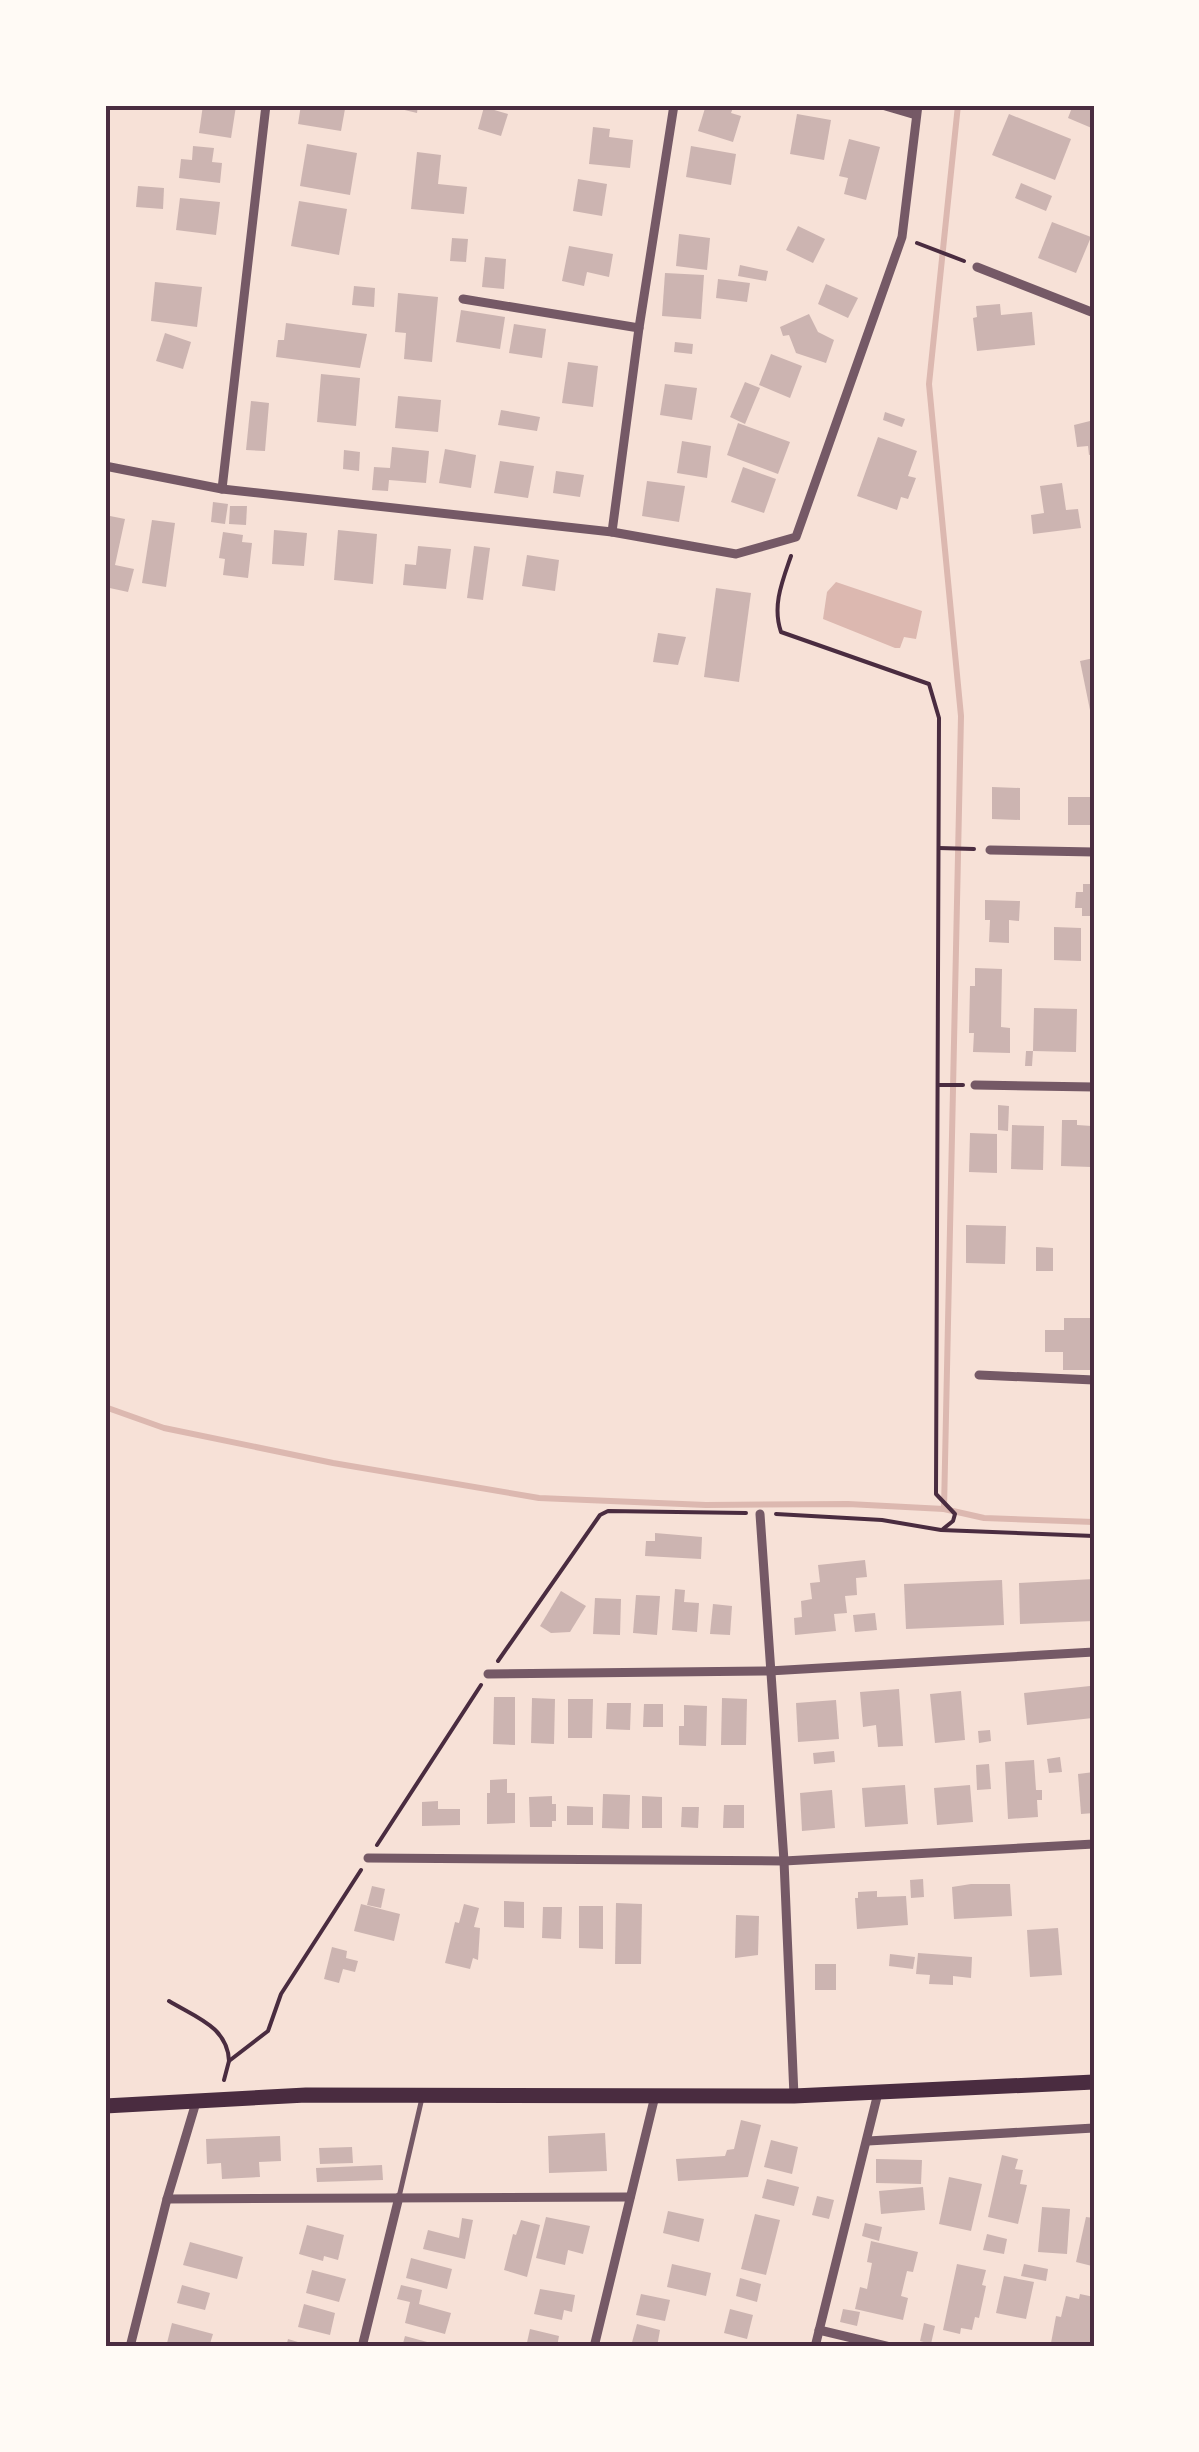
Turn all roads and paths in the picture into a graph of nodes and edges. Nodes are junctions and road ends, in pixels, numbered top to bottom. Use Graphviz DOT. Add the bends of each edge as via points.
graph roads {
  1 [pos="266,105"];
  2 [pos="674,105"];
  3 [pos="882,105"];
  4 [pos="917,110"];
  5 [pos="921,244"];
  6 [pos="978,266"];
  7 [pos="463,300"];
  8 [pos="1093,311"];
  9 [pos="639,328"];
  10 [pos="105,466"];
  11 [pos="222,489"];
  12 [pos="612,532"];
  13 [pos="796,537"];
  14 [pos="941,848"];
  15 [pos="972,849"];
  16 [pos="990,850"];
  17 [pos="1094,852"];
  18 [pos="939,1085"];
  19 [pos="971,1085"];
  20 [pos="1094,1087"];
  21 [pos="979,1375"];
  22 [pos="1094,1380"];
  23 [pos="760,1514"];
  24 [pos="941,1530"];
  25 [pos="1094,1536"];
  26 [pos="1094,1652"];
  27 [pos="769,1671"];
  28 [pos="488,1674"];
  29 [pos="1094,1844"];
  30 [pos="368,1858"];
  31 [pos="784,1861"];
  32 [pos="169,2001"];
  33 [pos="230,2061"];
  34 [pos="1094,2082"];
  35 [pos="878,2093"];
  36 [pos="423,2094"];
  37 [pos="655,2096"];
  38 [pos="794,2096"];
  39 [pos="197,2099"];
  40 [pos="219,2099"];
  41 [pos="105,2106"];
  42 [pos="1094,2128"];
  43 [pos="868,2141"];
  44 [pos="398,2197"];
  45 [pos="630,2197"];
  46 [pos="167,2199"];
  47 [pos="819,2330"];
  48 [pos="130,2347"];
  49 [pos="362,2347"];
  50 [pos="594,2347"];
  51 [pos="815,2347"];
  52 [pos="890,2347"];
  1 -- 11 [label="street"];
  2 -- 9 [label="street"];
  3 -- 4 [label="street"];
  4 -- 13 [label="street" via="902,237"];
  5 -- 6 [label="path"];
  6 -- 8 [label="street"];
  7 -- 9 [label="street"];
  9 -- 12 [label="street"];
  10 -- 11 [label="street"];
  11 -- 12 [label="street"];
  12 -- 13 [label="street" via="736,554"];
  13 -- 14 [label="path" via="778,597 781,632 929,684 939,718"];
  14 -- 15 [label="path"];
  14 -- 18 [label="path"];
  16 -- 17 [label="street"];
  18 -- 19 [label="path"];
  18 -- 24 [label="path" via="938,1496 955,1514"];
  19 -- 20 [label="street"];
  21 -- 22 [label="street"];
  23 -- 24 [label="path"];
  23 -- 27 [label="street"];
  23 -- 28 [label="path" via="600,1515"];
  24 -- 25 [label="path"];
  26 -- 27 [label="street"];
  27 -- 28 [label="street"];
  27 -- 31 [label="street"];
  28 -- 30 [label="path"];
  29 -- 31 [label="street"];
  30 -- 31 [label="street"];
  30 -- 33 [label="path" via="280,1994 268,2032"];
  31 -- 38 [label="street"];
  32 -- 33 [label="path" via="217,2030 229,2045"];
  33 -- 40 [label="path"];
  34 -- 35 [label="main road"];
  35 -- 38 [label="main road"];
  35 -- 43 [label="street"];
  36 -- 37 [label="main road"];
  36 -- 40 [label="main road"];
  36 -- 44 [label="lane"];
  37 -- 38 [label="main road"];
  37 -- 45 [label="street"];
  39 -- 40 [label="main road"];
  39 -- 41 [label="main road"];
  39 -- 46 [label="street"];
  42 -- 43 [label="street"];
  43 -- 47 [label="street"];
  44 -- 45 [label="street"];
  44 -- 46 [label="street"];
  44 -- 49 [label="street"];
  45 -- 50 [label="street"];
  46 -- 48 [label="street"];
  47 -- 51 [label="street"];
  47 -- 52 [label="street"];
}
